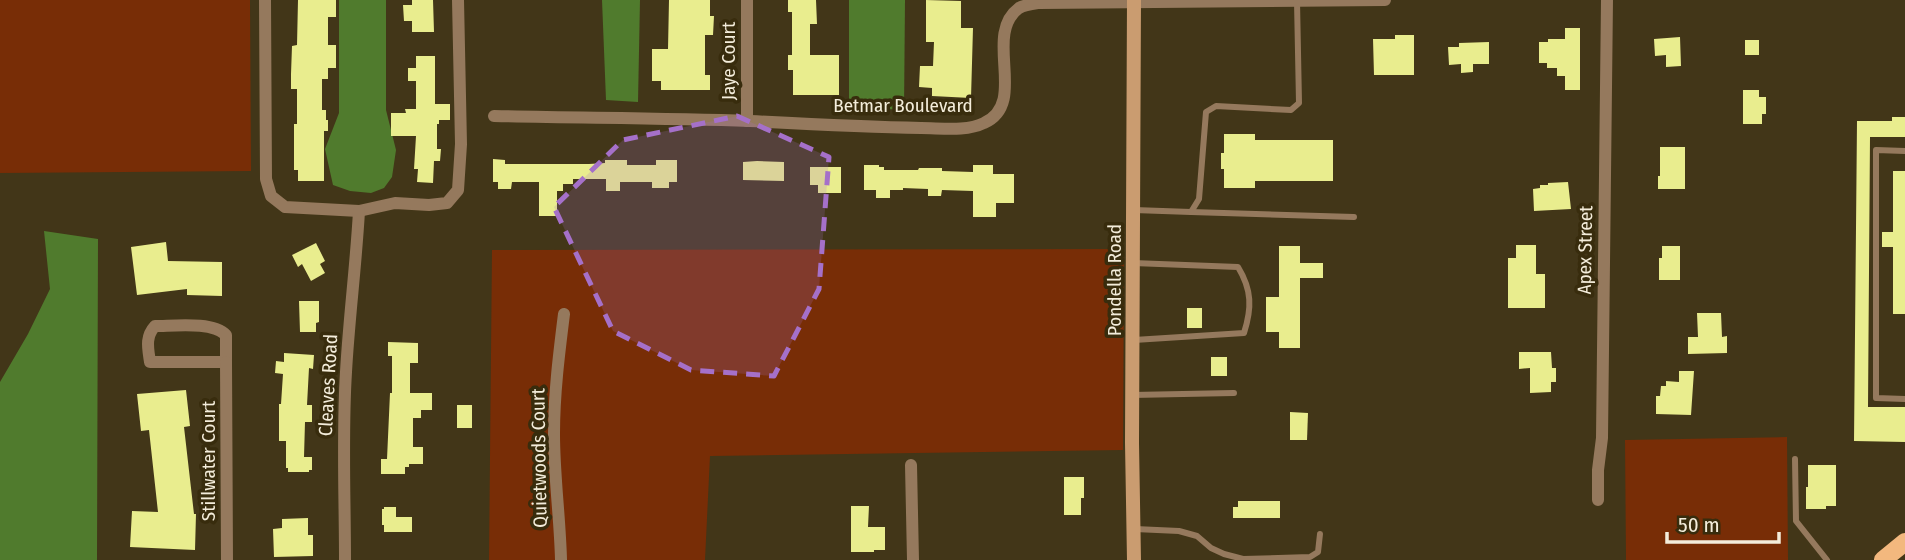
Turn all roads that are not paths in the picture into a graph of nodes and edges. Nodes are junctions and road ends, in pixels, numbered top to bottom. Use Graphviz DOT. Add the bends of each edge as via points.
graph roads {
  1 [pos="265,0"];
  2 [pos="458,0"];
  3 [pos="747,0"];
  4 [pos="1385,0"];
  5 [pos="1607,0"];
  6 [pos="1134,1"];
  7 [pos="1279,1"];
  8 [pos="1297,1"];
  9 [pos="495,116"];
  10 [pos="747,121"];
  11 [pos="1905,151"];
  12 [pos="1133,210"];
  13 [pos="359,211"];
  14 [pos="1191,212"];
  15 [pos="1354,217"];
  16 [pos="1133,262"];
  17 [pos="564,314"];
  18 [pos="1133,340"];
  19 [pos="226,362"];
  20 [pos="1234,393"];
  21 [pos="1132,395"];
  22 [pos="1905,399"];
  23 [pos="1795,459"];
  24 [pos="911,465"];
  25 [pos="1598,500"];
  26 [pos="1133,529"];
  27 [pos="1320,534"];
  28 [pos="1905,542"];
  29 [pos="227,560"];
  30 [pos="345,560"];
  31 [pos="561,560"];
  32 [pos="913,560"];
  33 [pos="1134,560"];
  34 [pos="1827,560"];
  35 [pos="1883,560"];
  1 -- 13 [label="street" via="266,179 271,196 285,207"];
  2 -- 13 [label="street" via="458,190 447,203 395,203"];
  3 -- 10 [label="street, Jaye Court"];
  4 -- 8 [label="street, Betmar Boulevard"];
  5 -- 25 [label="street, Apex Street"];
  6 -- 7 [label="street, Betmar Boulevard"];
  6 -- 10 [label="street, Betmar Boulevard" via="1020,7 1008,19 1003,36 1005,94 999,110 987,122 971,128"];
  6 -- 12 [label="main road, Pondella Road"];
  7 -- 8 [label="street, Betmar Boulevard"];
  8 -- 14 [label="lane" via="1299,103 1291,110 1216,106 1206,112 1199,199"];
  9 -- 10 [label="street, Betmar Boulevard"];
  11 -- 22 [label="lane" via="1877,150 1876,398"];
  12 -- 14 [label="lane"];
  12 -- 16 [label="main road, Pondella Road"];
  13 -- 30 [label="street, Cleaves Road" via="345,401"];
  14 -- 15 [label="lane"];
  16 -- 18 [label="main road, Pondella Road"];
  16 -- 18 [label="lane" via="1238,267 1250,299 1244,333"];
  17 -- 31 [label="street, Quietwoods Court" via="554,434"];
  18 -- 21 [label="main road, Pondella Road"];
  19 -- 19 [label="street, Stillwater Court" via="150,362 149,332 155,326 221,329 226,335"];
  19 -- 29 [label="street, Stillwater Court"];
  20 -- 21 [label="lane"];
  21 -- 26 [label="main road, Pondella Road"];
  23 -- 34 [label="lane" via="1796,520"];
  24 -- 32 [label="street"];
  26 -- 27 [label="lane" via="1179,531 1242,559 1310,557 1318,552"];
  26 -- 33 [label="main road, Pondella Road"];
  28 -- 35 [label="main road"];
}
